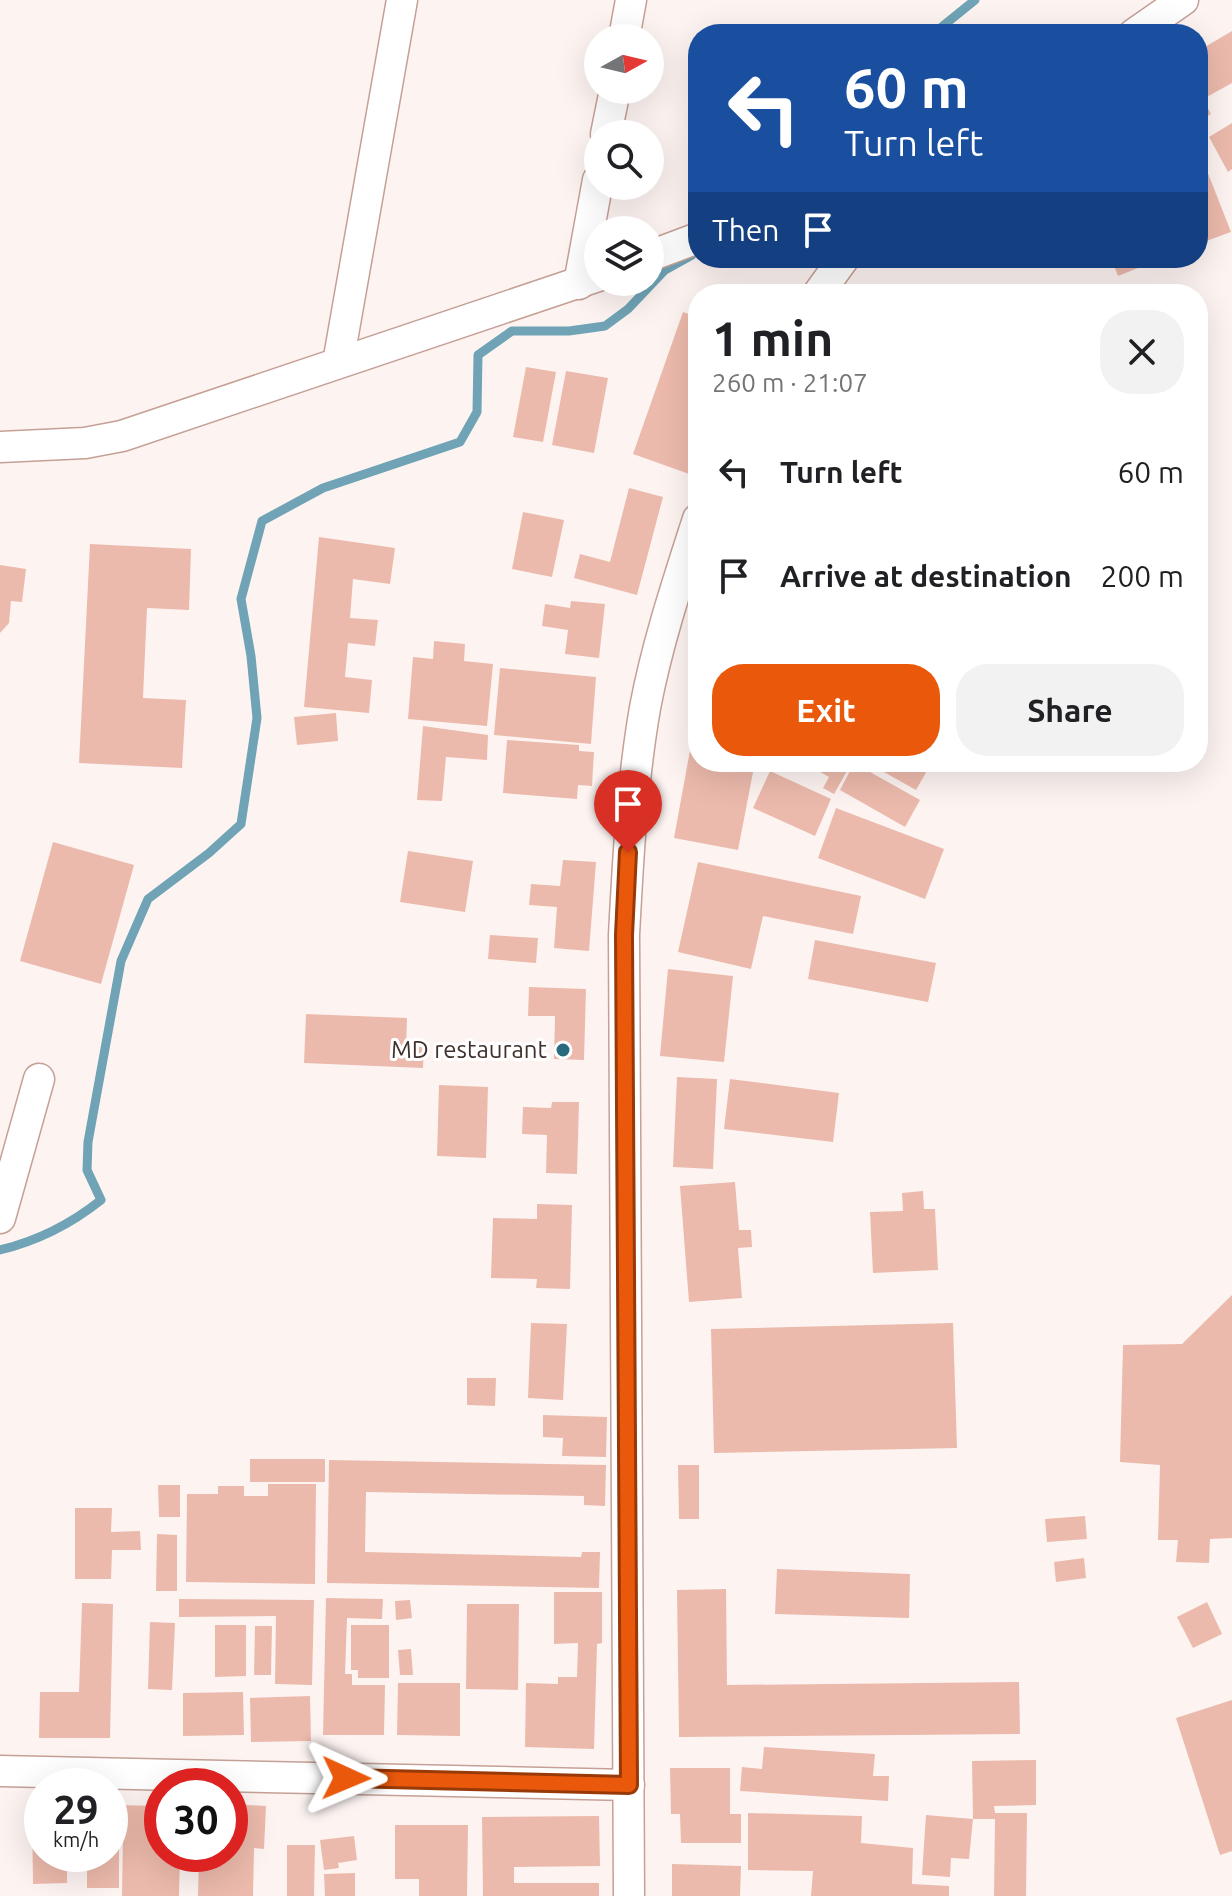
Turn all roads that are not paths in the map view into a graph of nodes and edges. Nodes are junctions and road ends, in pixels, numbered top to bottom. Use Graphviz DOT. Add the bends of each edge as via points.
graph roads {
  1 [pos="402,0"];
  2 [pos="631,0"];
  3 [pos="1183,0"];
  4 [pos="627,24"];
  5 [pos="1148,24"];
  6 [pos="688,242"];
  7 [pos="664,251"];
  8 [pos="584,281"];
  9 [pos="338,363"];
  10 [pos="0,447"];
  11 [pos="688,551"];
  12 [pos="39,1079"];
  13 [pos="0,1218"];
  14 [pos="0,1771"];
  15 [pos="629,1785"];
  16 [pos="629,1896"];
  1 -- 9 [label="street"];
  2 -- 4 [label="street"];
  3 -- 5 [label="street"];
  6 -- 7 [label="street"];
  8 -- 9 [label="street"];
  9 -- 10 [label="street" via="122,436"];
  11 -- 15 [label="street" via="645,707 629,825 624,950"];
  12 -- 13 [label="street"];
  14 -- 15 [label="street"];
  15 -- 16 [label="street"];
}
